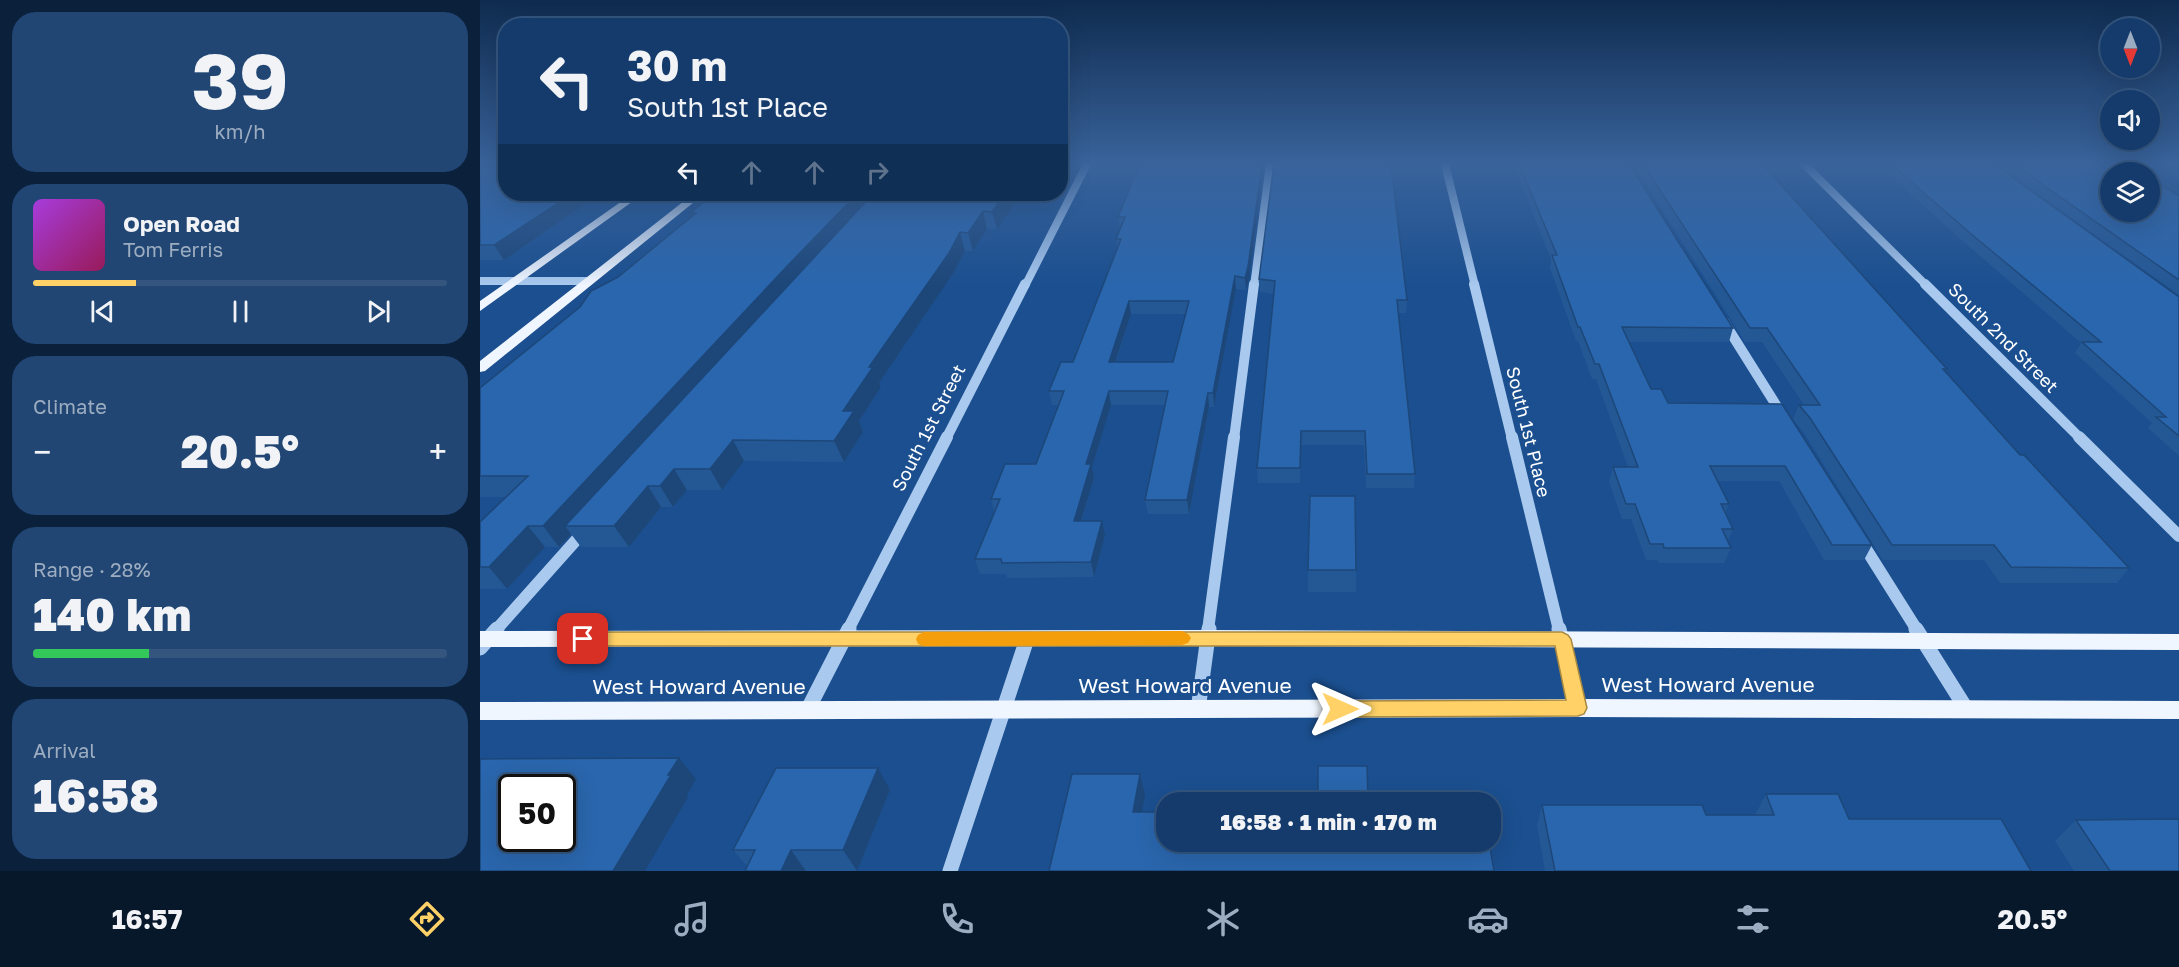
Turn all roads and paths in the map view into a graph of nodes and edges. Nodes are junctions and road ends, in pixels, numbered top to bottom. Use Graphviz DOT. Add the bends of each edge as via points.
graph roads {
  1 [pos="623,205"];
  2 [pos="686,205"];
  3 [pos="1066,205"];
  4 [pos="1265,205"];
  5 [pos="1455,205"];
  6 [pos="1845,205"];
  7 [pos="480,281"];
  8 [pos="517,281"];
  9 [pos="589,281"];
  10 [pos="480,307"];
  11 [pos="1720,314"];
  12 [pos="480,368"];
  13 [pos="1789,425"];
  14 [pos="597,517"];
  15 [pos="1857,535"];
  16 [pos="2179,536"];
  17 [pos="1208,638"];
  18 [pos="843,639"];
  19 [pos="1027,639"];
  20 [pos="1562,639"];
  21 [pos="1923,641"];
  22 [pos="483,642"];
  23 [pos="2179,642"];
  24 [pos="1578,708"];
  25 [pos="1198,710"];
  26 [pos="1966,710"];
  27 [pos="2179,710"];
  28 [pos="480,711"];
  29 [pos="807,711"];
  30 [pos="1003,711"];
  31 [pos="950,871"];
  1 -- 8 [label="main road"];
  2 -- 9 [label="main road"];
  3 -- 18 [label="street, South 1st Street"];
  4 -- 17 [label="street"];
  5 -- 20 [label="street, South 1st Place"];
  6 -- 16 [label="street, South 2nd Street"];
  7 -- 8 [label="street"];
  8 -- 9 [label="street"];
  8 -- 10 [label="main road"];
  9 -- 12 [label="main road"];
  11 -- 13 [label="street"];
  14 -- 22 [label="street"];
  15 -- 21 [label="street"];
  17 -- 19 [label="main road"];
  17 -- 20 [label="main road"];
  17 -- 25 [label="street"];
  18 -- 19 [label="main road"];
  18 -- 22 [label="main road"];
  18 -- 29 [label="street, South 1st Street"];
  19 -- 30 [label="street"];
  20 -- 21 [label="main road"];
  20 -- 24 [label="street, South 1st Place"];
  21 -- 23 [label="main road"];
  21 -- 26 [label="street"];
  24 -- 25 [label="main road, West Howard Avenue"];
  24 -- 26 [label="main road, West Howard Avenue"];
  25 -- 30 [label="main road, West Howard Avenue"];
  26 -- 27 [label="main road, West Howard Avenue"];
  28 -- 29 [label="main road, West Howard Avenue"];
  29 -- 30 [label="main road, West Howard Avenue"];
  30 -- 31 [label="street"];
}
